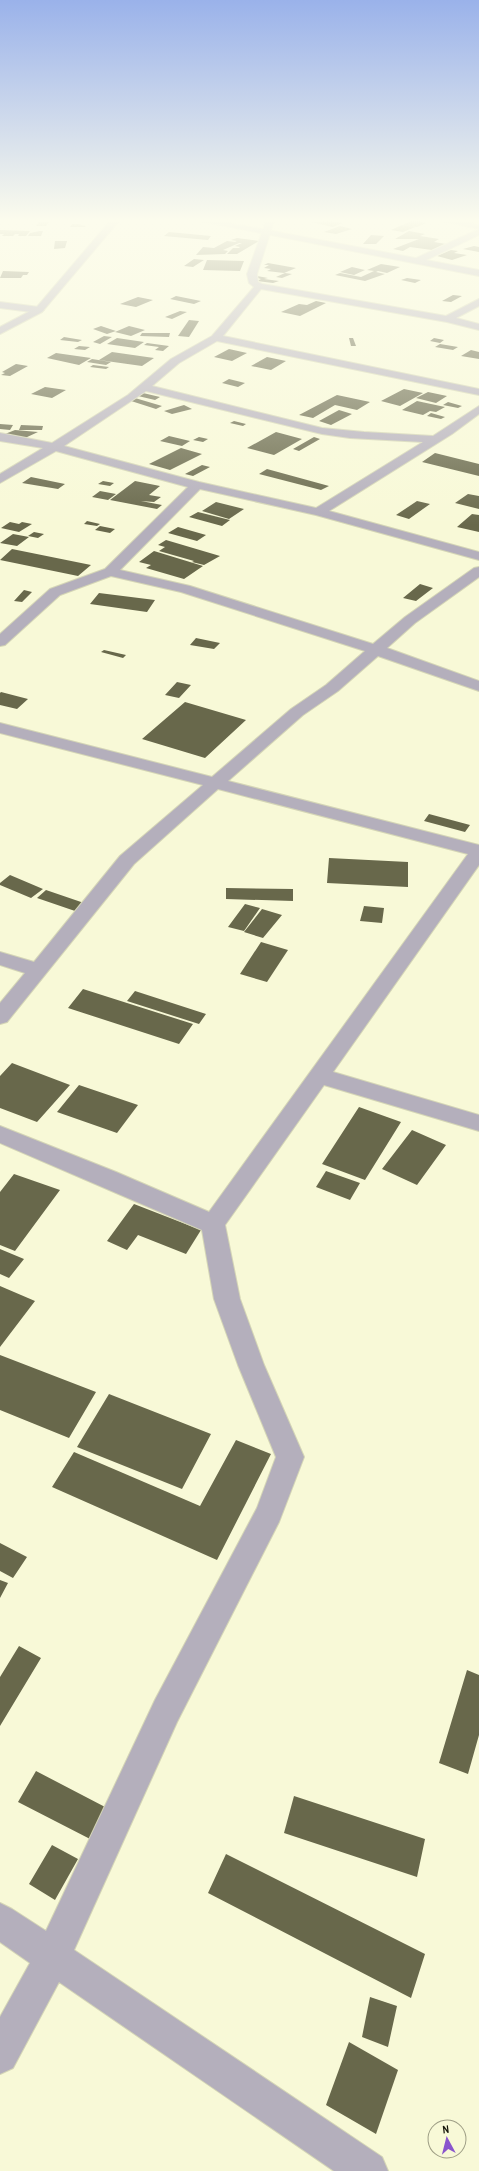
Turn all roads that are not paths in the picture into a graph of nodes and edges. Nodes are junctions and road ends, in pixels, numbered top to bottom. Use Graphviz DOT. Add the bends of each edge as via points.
graph roads {
  1 [pos="16,322"];
  2 [pos="229,322"];
  3 [pos="460,322"];
  4 [pos="479,327"];
  5 [pos="0,331"];
  6 [pos="216,338"];
  7 [pos="144,387"];
  8 [pos="479,392"];
  9 [pos="479,408"];
  10 [pos="0,437"];
  11 [pos="435,440"];
  12 [pos="55,447"];
  13 [pos="0,479"];
  14 [pos="196,485"];
  15 [pos="318,512"];
  16 [pos="479,556"];
  17 [pos="479,571"];
  18 [pos="110,572"];
  19 [pos="0,642"];
  20 [pos="377,650"];
  21 [pos="479,686"];
  22 [pos="0,728"];
  23 [pos="214,785"];
  24 [pos="479,851"];
  25 [pos="0,958"];
  26 [pos="37,970"];
  27 [pos="0,1018"];
  28 [pos="320,1076"];
  29 [pos="479,1123"];
  30 [pos="0,1134"];
  31 [pos="213,1224"];
  32 [pos="0,1922"];
  33 [pos="52,1956"];
  34 [pos="0,2055"];
  35 [pos="368,2171"];
  1 -- 5 [label="street"];
  2 -- 6 [label="street"];
  3 -- 4 [label="street"];
  6 -- 7 [label="street" via="175,361"];
  6 -- 8 [label="street"];
  7 -- 11 [label="street" via="322,431 350,436 397,436"];
  7 -- 12 [label="street"];
  9 -- 11 [label="street"];
  10 -- 12 [label="street"];
  11 -- 15 [label="street"];
  12 -- 13 [label="street"];
  12 -- 14 [label="street"];
  14 -- 15 [label="street"];
  14 -- 18 [label="street"];
  15 -- 16 [label="street"];
  17 -- 20 [label="street" via="410,620"];
  18 -- 19 [label="street" via="55,592"];
  18 -- 20 [label="street" via="185,590"];
  20 -- 21 [label="street"];
  20 -- 23 [label="street" via="332,688 297,712"];
  22 -- 23 [label="street"];
  23 -- 24 [label="street"];
  23 -- 26 [label="street" via="127,860"];
  24 -- 28 [label="street"];
  25 -- 26 [label="street"];
  26 -- 27 [label="street"];
  28 -- 29 [label="street"];
  28 -- 31 [label="street"];
  30 -- 31 [label="street"];
  31 -- 33 [label="street" via="227,1300 290,1457 269,1512 166,1711"];
  32 -- 33 [label="street"];
  33 -- 34 [label="street"];
  33 -- 35 [label="street"];
}
